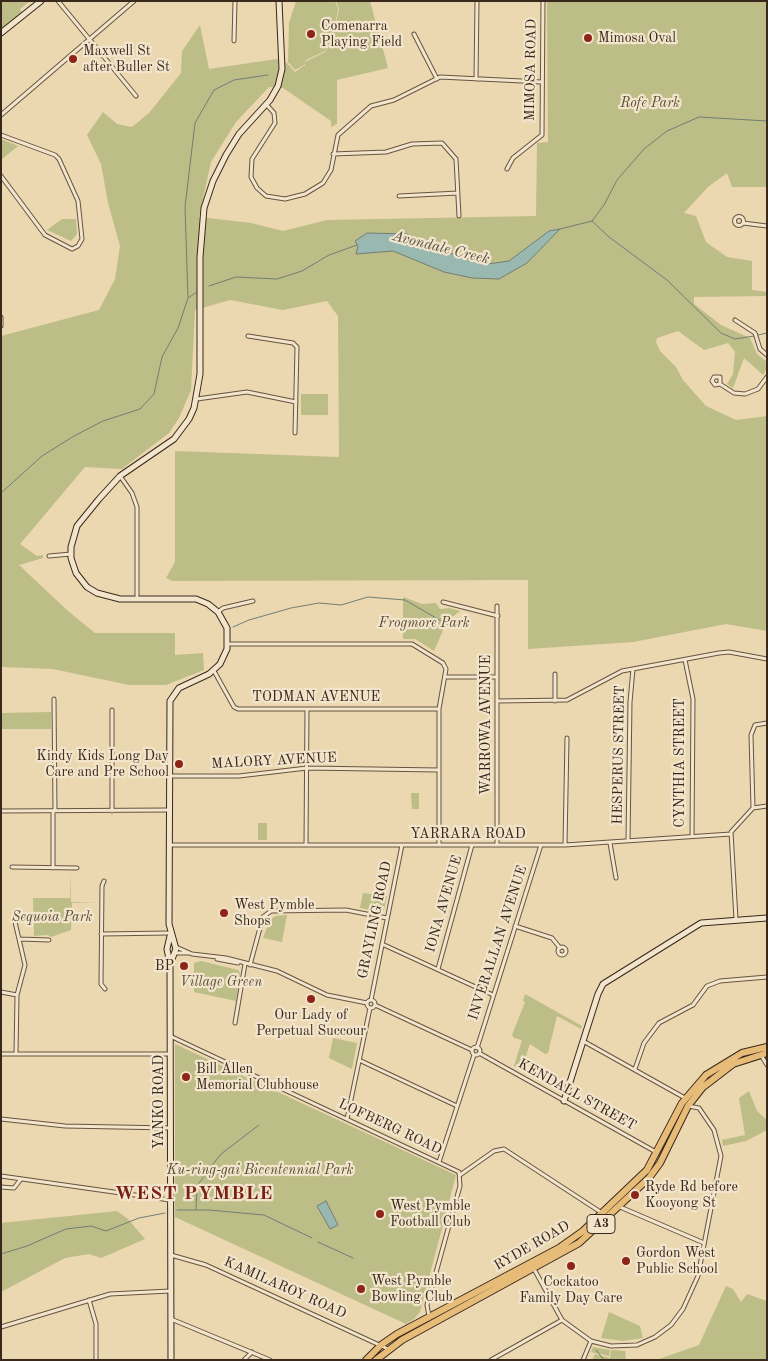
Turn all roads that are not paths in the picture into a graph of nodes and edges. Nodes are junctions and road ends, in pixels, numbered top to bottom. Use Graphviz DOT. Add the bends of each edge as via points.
graph roads {
  1 [pos="41,1"];
  2 [pos="58,1"];
  3 [pos="134,1"];
  4 [pos="235,1"];
  5 [pos="279,1"];
  6 [pos="477,1"];
  7 [pos="543,1"];
  8 [pos="1,33"];
  9 [pos="414,34"];
  10 [pos="90,40"];
  11 [pos="234,41"];
  12 [pos="437,78"];
  13 [pos="476,79"];
  14 [pos="542,82"];
  15 [pos="136,96"];
  16 [pos="266,104"];
  17 [pos="1,115"];
  18 [pos="1,135"];
  19 [pos="333,154"];
  20 [pos="507,169"];
  21 [pos="1,176"];
  22 [pos="458,193"];
  23 [pos="400,196"];
  24 [pos="459,216"];
  25 [pos="743,223"];
  26 [pos="767,226"];
  27 [pos="1,317"];
  28 [pos="735,320"];
  29 [pos="1,326"];
  30 [pos="248,336"];
  31 [pos="767,354"];
  32 [pos="767,377"];
  33 [pos="720,384"];
  34 [pos="197,399"];
  35 [pos="296,402"];
  36 [pos="295,433"];
  37 [pos="120,476"];
  38 [pos="71,554"];
  39 [pos="49,556"];
  40 [pos="137,599"];
  41 [pos="253,601"];
  42 [pos="443,602"];
  43 [pos="498,606"];
  44 [pos="218,612"];
  45 [pos="498,616"];
  46 [pos="228,644"];
  47 [pos="767,658"];
  48 [pos="685,660"];
  49 [pos="633,669"];
  50 [pos="214,671"];
  51 [pos="555,674"];
  52 [pos="445,677"];
  53 [pos="497,677"];
  54 [pos="54,699"];
  55 [pos="497,701"];
  56 [pos="555,701"];
  57 [pos="439,708"];
  58 [pos="307,709"];
  59 [pos="112,710"];
  60 [pos="767,723"];
  61 [pos="567,738"];
  62 [pos="307,768"];
  63 [pos="439,770"];
  64 [pos="170,776"];
  65 [pos="767,806"];
  66 [pos="753,808"];
  67 [pos="170,810"];
  68 [pos="1,811"];
  69 [pos="54,811"];
  70 [pos="112,811"];
  71 [pos="731,834"];
  72 [pos="692,837"];
  73 [pos="628,841"];
  74 [pos="610,843"];
  75 [pos="170,845"];
  76 [pos="306,845"];
  77 [pos="402,845"];
  78 [pos="439,845"];
  79 [pos="472,845"];
  80 [pos="497,845"];
  81 [pos="541,845"];
  82 [pos="565,845"];
  83 [pos="12,867"];
  84 [pos="54,868"];
  85 [pos="77,868"];
  86 [pos="616,878"];
  87 [pos="104,880"];
  88 [pos="387,918"];
  89 [pos="767,918"];
  90 [pos="736,919"];
  91 [pos="15,922"];
  92 [pos="515,926"];
  93 [pos="101,934"];
  94 [pos="171,934"];
  95 [pos="19,939"];
  96 [pos="49,940"];
  97 [pos="382,944"];
  98 [pos="168,948"];
  99 [pos="560,948"];
  100 [pos="175,950"];
  101 [pos="170,964"];
  102 [pos="245,964"];
  103 [pos="250,965"];
  104 [pos="438,969"];
  105 [pos="767,976"];
  106 [pos="105,990"];
  107 [pos="1,992"];
  108 [pos="17,995"];
  109 [pos="494,995"];
  110 [pos="372,1000"];
  111 [pos="367,1003"];
  112 [pos="375,1005"];
  113 [pos="370,1008"];
  114 [pos="235,1023"];
  115 [pos="170,1036"];
  116 [pos="583,1040"];
  117 [pos="767,1047"];
  118 [pos="477,1048"];
  119 [pos="472,1050"];
  120 [pos="479,1053"];
  121 [pos="764,1053"];
  122 [pos="1,1054"];
  123 [pos="16,1054"];
  124 [pos="170,1054"];
  125 [pos="474,1055"];
  126 [pos="358,1060"];
  127 [pos="767,1065"];
  128 [pos="635,1069"];
  129 [pos="686,1098"];
  130 [pos="564,1101"];
  131 [pos="457,1106"];
  132 [pos="688,1106"];
  133 [pos="1,1119"];
  134 [pos="347,1119"];
  135 [pos="170,1128"];
  136 [pos="660,1155"];
  137 [pos="439,1162"];
  138 [pos="460,1175"];
  139 [pos="1,1176"];
  140 [pos="21,1178"];
  141 [pos="1,1187"];
  142 [pos="170,1200"];
  143 [pos="620,1207"];
  144 [pos="603,1213"];
  145 [pos="704,1243"];
  146 [pos="170,1255"];
  147 [pos="533,1266"];
  148 [pos="170,1291"];
  149 [pos="89,1300"];
  150 [pos="429,1316"];
  151 [pos="171,1319"];
  152 [pos="562,1320"];
  153 [pos="433,1323"];
  154 [pos="1,1327"];
  155 [pos="591,1341"];
  156 [pos="381,1345"];
  157 [pos="388,1349"];
  158 [pos="252,1352"];
  159 [pos="96,1360"];
  160 [pos="171,1360"];
  161 [pos="244,1360"];
  162 [pos="270,1360"];
  163 [pos="366,1360"];
  164 [pos="376,1360"];
  165 [pos="491,1360"];
  166 [pos="583,1360"];
  1 -- 8 [label="main road"];
  2 -- 10 [label="street"];
  3 -- 10 [label="street"];
  4 -- 11 [label="street"];
  5 -- 16 [label="main road" via="282,73"];
  6 -- 13 [label="street"];
  7 -- 14 [label="street, MIMOSA ROAD"];
  9 -- 12 [label="street"];
  10 -- 15 [label="street"];
  10 -- 17 [label="street"];
  12 -- 13 [label="street"];
  12 -- 19 [label="street" via="391,102 371,106 341,130"];
  13 -- 14 [label="street"];
  14 -- 20 [label="street, MIMOSA ROAD" via="540,138 513,158"];
  16 -- 19 [label="street" via="274,112 275,123 252,159 250,171 261,193 278,199 312,190 329,174"];
  16 -- 34 [label="main road" via="226,155 204,208"];
  18 -- 21 [label="street" via="59,159 78,201 82,239 78,246 72,249 46,235"];
  19 -- 22 [label="street" via="386,152 412,144 442,143 456,159"];
  22 -- 23 [label="street"];
  22 -- 24 [label="street"];
  25 -- 26 [label="street"];
  27 -- 29 [label="street"];
  28 -- 31 [label="street" via="757,337 760,349"];
  30 -- 35 [label="street" via="295,344"];
  32 -- 33 [label="street" via="758,389 746,394 734,393"];
  34 -- 35 [label="street" via="247,392"];
  34 -- 37 [label="main road" via="178,435"];
  35 -- 36 [label="street"];
  37 -- 38 [label="main road" via="77,526"];
  37 -- 40 [label="street" via="137,507"];
  38 -- 39 [label="street"];
  38 -- 40 [label="main road" via="76,573 92,590 108,597"];
  40 -- 44 [label="main road" via="202,601"];
  41 -- 44 [label="street"];
  42 -- 45 [label="street"];
  43 -- 45 [label="street, WARROWA AVENUE"];
  44 -- 46 [label="main road" via="227,628"];
  45 -- 53 [label="street, WARROWA AVENUE"];
  46 -- 50 [label="main road" via="224,659"];
  46 -- 52 [label="street" via="412,644 444,663"];
  47 -- 48 [label="street" via="729,652"];
  48 -- 49 [label="street"];
  48 -- 72 [label="street, CYNTHIA STREET" via="693,699"];
  49 -- 56 [label="street" via="622,671 567,700"];
  49 -- 73 [label="street, HESPERUS STREET"];
  50 -- 58 [label="street, TODMAN AVENUE" via="236,708"];
  50 -- 64 [label="main road, YANKO ROAD" via="184,684 170,701"];
  51 -- 56 [label="street"];
  52 -- 53 [label="street"];
  52 -- 57 [label="street"];
  53 -- 55 [label="street, WARROWA AVENUE"];
  54 -- 69 [label="street"];
  55 -- 56 [label="street"];
  55 -- 80 [label="street, WARROWA AVENUE"];
  57 -- 58 [label="street, TODMAN AVENUE"];
  57 -- 63 [label="street"];
  58 -- 62 [label="street"];
  59 -- 70 [label="street"];
  60 -- 66 [label="street" via="756,725 751,734"];
  61 -- 82 [label="street"];
  62 -- 63 [label="street, MALORY AVENUE"];
  62 -- 64 [label="street, MALORY AVENUE" via="239,776"];
  62 -- 76 [label="street"];
  63 -- 78 [label="street"];
  64 -- 67 [label="main road, YANKO ROAD"];
  65 -- 66 [label="street"];
  66 -- 71 [label="street"];
  67 -- 70 [label="street"];
  67 -- 75 [label="main road, YANKO ROAD"];
  68 -- 69 [label="street"];
  69 -- 70 [label="street"];
  69 -- 84 [label="street"];
  71 -- 72 [label="street, YARRARA ROAD"];
  71 -- 90 [label="street"];
  72 -- 73 [label="street, YARRARA ROAD"];
  73 -- 74 [label="street, YARRARA ROAD"];
  74 -- 82 [label="street, YARRARA ROAD"];
  74 -- 86 [label="street"];
  75 -- 76 [label="street, YARRARA ROAD"];
  75 -- 94 [label="main road, YANKO ROAD"];
  76 -- 77 [label="street, YARRARA ROAD"];
  77 -- 78 [label="street, YARRARA ROAD"];
  77 -- 88 [label="street, GRAYLING ROAD"];
  78 -- 79 [label="street, YARRARA ROAD"];
  79 -- 80 [label="street, YARRARA ROAD"];
  79 -- 104 [label="street, IONA AVENUE"];
  80 -- 81 [label="street, YARRARA ROAD"];
  81 -- 82 [label="street, YARRARA ROAD"];
  81 -- 92 [label="street, INVERALLAN AVENUE"];
  83 -- 84 [label="street"];
  84 -- 85 [label="street"];
  87 -- 93 [label="street"];
  88 -- 97 [label="street, GRAYLING ROAD"];
  88 -- 103 [label="street" via="346,910 271,911 263,917"];
  89 -- 90 [label="main road"];
  90 -- 116 [label="main road" via="697,925 609,980 600,989"];
  91 -- 95 [label="street"];
  92 -- 99 [label="street" via="552,938"];
  92 -- 109 [label="street, INVERALLAN AVENUE"];
  93 -- 94 [label="street"];
  93 -- 106 [label="street" via="102,984"];
  94 -- 98 [label="main road, YANKO ROAD"];
  94 -- 100 [label="main road, YANKO ROAD"];
  95 -- 96 [label="street"];
  95 -- 108 [label="street" via="26,965"];
  97 -- 104 [label="street"];
  97 -- 110 [label="street, GRAYLING ROAD"];
  98 -- 100 [label="main road"];
  98 -- 101 [label="main road, YANKO ROAD"];
  100 -- 101 [label="main road, YANKO ROAD"];
  100 -- 102 [label="street"];
  101 -- 115 [label="main road, YANKO ROAD"];
  102 -- 103 [label="street"];
  102 -- 114 [label="street"];
  103 -- 111 [label="street" via="277,970 327,995"];
  104 -- 109 [label="street"];
  105 -- 128 [label="street" via="720,980 707,986 693,1005 659,1023 644,1043"];
  107 -- 108 [label="street"];
  108 -- 123 [label="street"];
  109 -- 118 [label="street, INVERALLAN AVENUE"];
  110 -- 111 [label="street"];
  110 -- 112 [label="street"];
  111 -- 113 [label="street"];
  112 -- 113 [label="street"];
  112 -- 119 [label="street"];
  113 -- 126 [label="street"];
  115 -- 124 [label="main road, YANKO ROAD"];
  115 -- 134 [label="street, LOFBERG ROAD"];
  116 -- 128 [label="street"];
  116 -- 130 [label="main road"];
  117 -- 129 [label="highway, RYDE ROAD / A3" via="742,1053 722,1064 706,1075"];
  118 -- 119 [label="street"];
  118 -- 120 [label="street"];
  119 -- 125 [label="street"];
  120 -- 125 [label="street"];
  120 -- 130 [label="street, KENDALL STREET"];
  121 -- 127 [label="street"];
  121 -- 132 [label="highway, RYDE ROAD / A3" via="739,1061 717,1074"];
  122 -- 123 [label="street"];
  123 -- 124 [label="street"];
  124 -- 135 [label="main road, YANKO ROAD"];
  125 -- 131 [label="street"];
  126 -- 131 [label="street"];
  126 -- 134 [label="street"];
  128 -- 129 [label="street"];
  129 -- 136 [label="highway, RYDE ROAD / A3"];
  130 -- 136 [label="street, KENDALL STREET"];
  131 -- 137 [label="street"];
  132 -- 136 [label="highway, RYDE ROAD / A3"];
  132 -- 145 [label="street" via="699,1108 716,1134 721,1156"];
  133 -- 135 [label="street" via="65,1126"];
  134 -- 137 [label="street, LOFBERG ROAD"];
  135 -- 142 [label="main road, YANKO ROAD"];
  136 -- 143 [label="highway, RYDE ROAD / A3" via="649,1178"];
  136 -- 144 [label="highway, RYDE ROAD / A3"];
  137 -- 138 [label="street, LOFBERG ROAD"];
  138 -- 144 [label="street" via="494,1151 504,1150"];
  138 -- 150 [label="street" via="460,1186 427,1305"];
  139 -- 140 [label="street"];
  140 -- 141 [label="street" via="14,1188"];
  140 -- 142 [label="street"];
  142 -- 146 [label="main road, YANKO ROAD"];
  143 -- 145 [label="street"];
  143 -- 147 [label="highway, RYDE ROAD / A3" via="579,1243"];
  144 -- 147 [label="highway, RYDE ROAD / A3"];
  145 -- 155 [label="street" via="698,1276 683,1309 671,1325 637,1345 610,1346"];
  146 -- 148 [label="main road, YANKO ROAD"];
  146 -- 156 [label="street, KAMILAROY ROAD" via="206,1265"];
  147 -- 150 [label="highway, RYDE ROAD / A3"];
  147 -- 152 [label="street"];
  147 -- 153 [label="highway, RYDE ROAD / A3"];
  148 -- 149 [label="street" via="126,1292"];
  148 -- 151 [label="main road, YANKO ROAD"];
  149 -- 154 [label="street"];
  149 -- 159 [label="street" via="96,1324"];
  150 -- 153 [label="street"];
  150 -- 156 [label="highway, RYDE ROAD / A3"];
  151 -- 158 [label="street"];
  151 -- 160 [label="main road, YANKO ROAD"];
  152 -- 155 [label="street"];
  152 -- 165 [label="street"];
  153 -- 157 [label="highway, RYDE ROAD / A3"];
  155 -- 166 [label="street"];
  156 -- 157 [label="street, KAMILAROY ROAD"];
  156 -- 163 [label="highway, RYDE ROAD / A3"];
  157 -- 164 [label="highway, RYDE ROAD / A3"];
  158 -- 161 [label="street"];
  158 -- 162 [label="street"];
}
